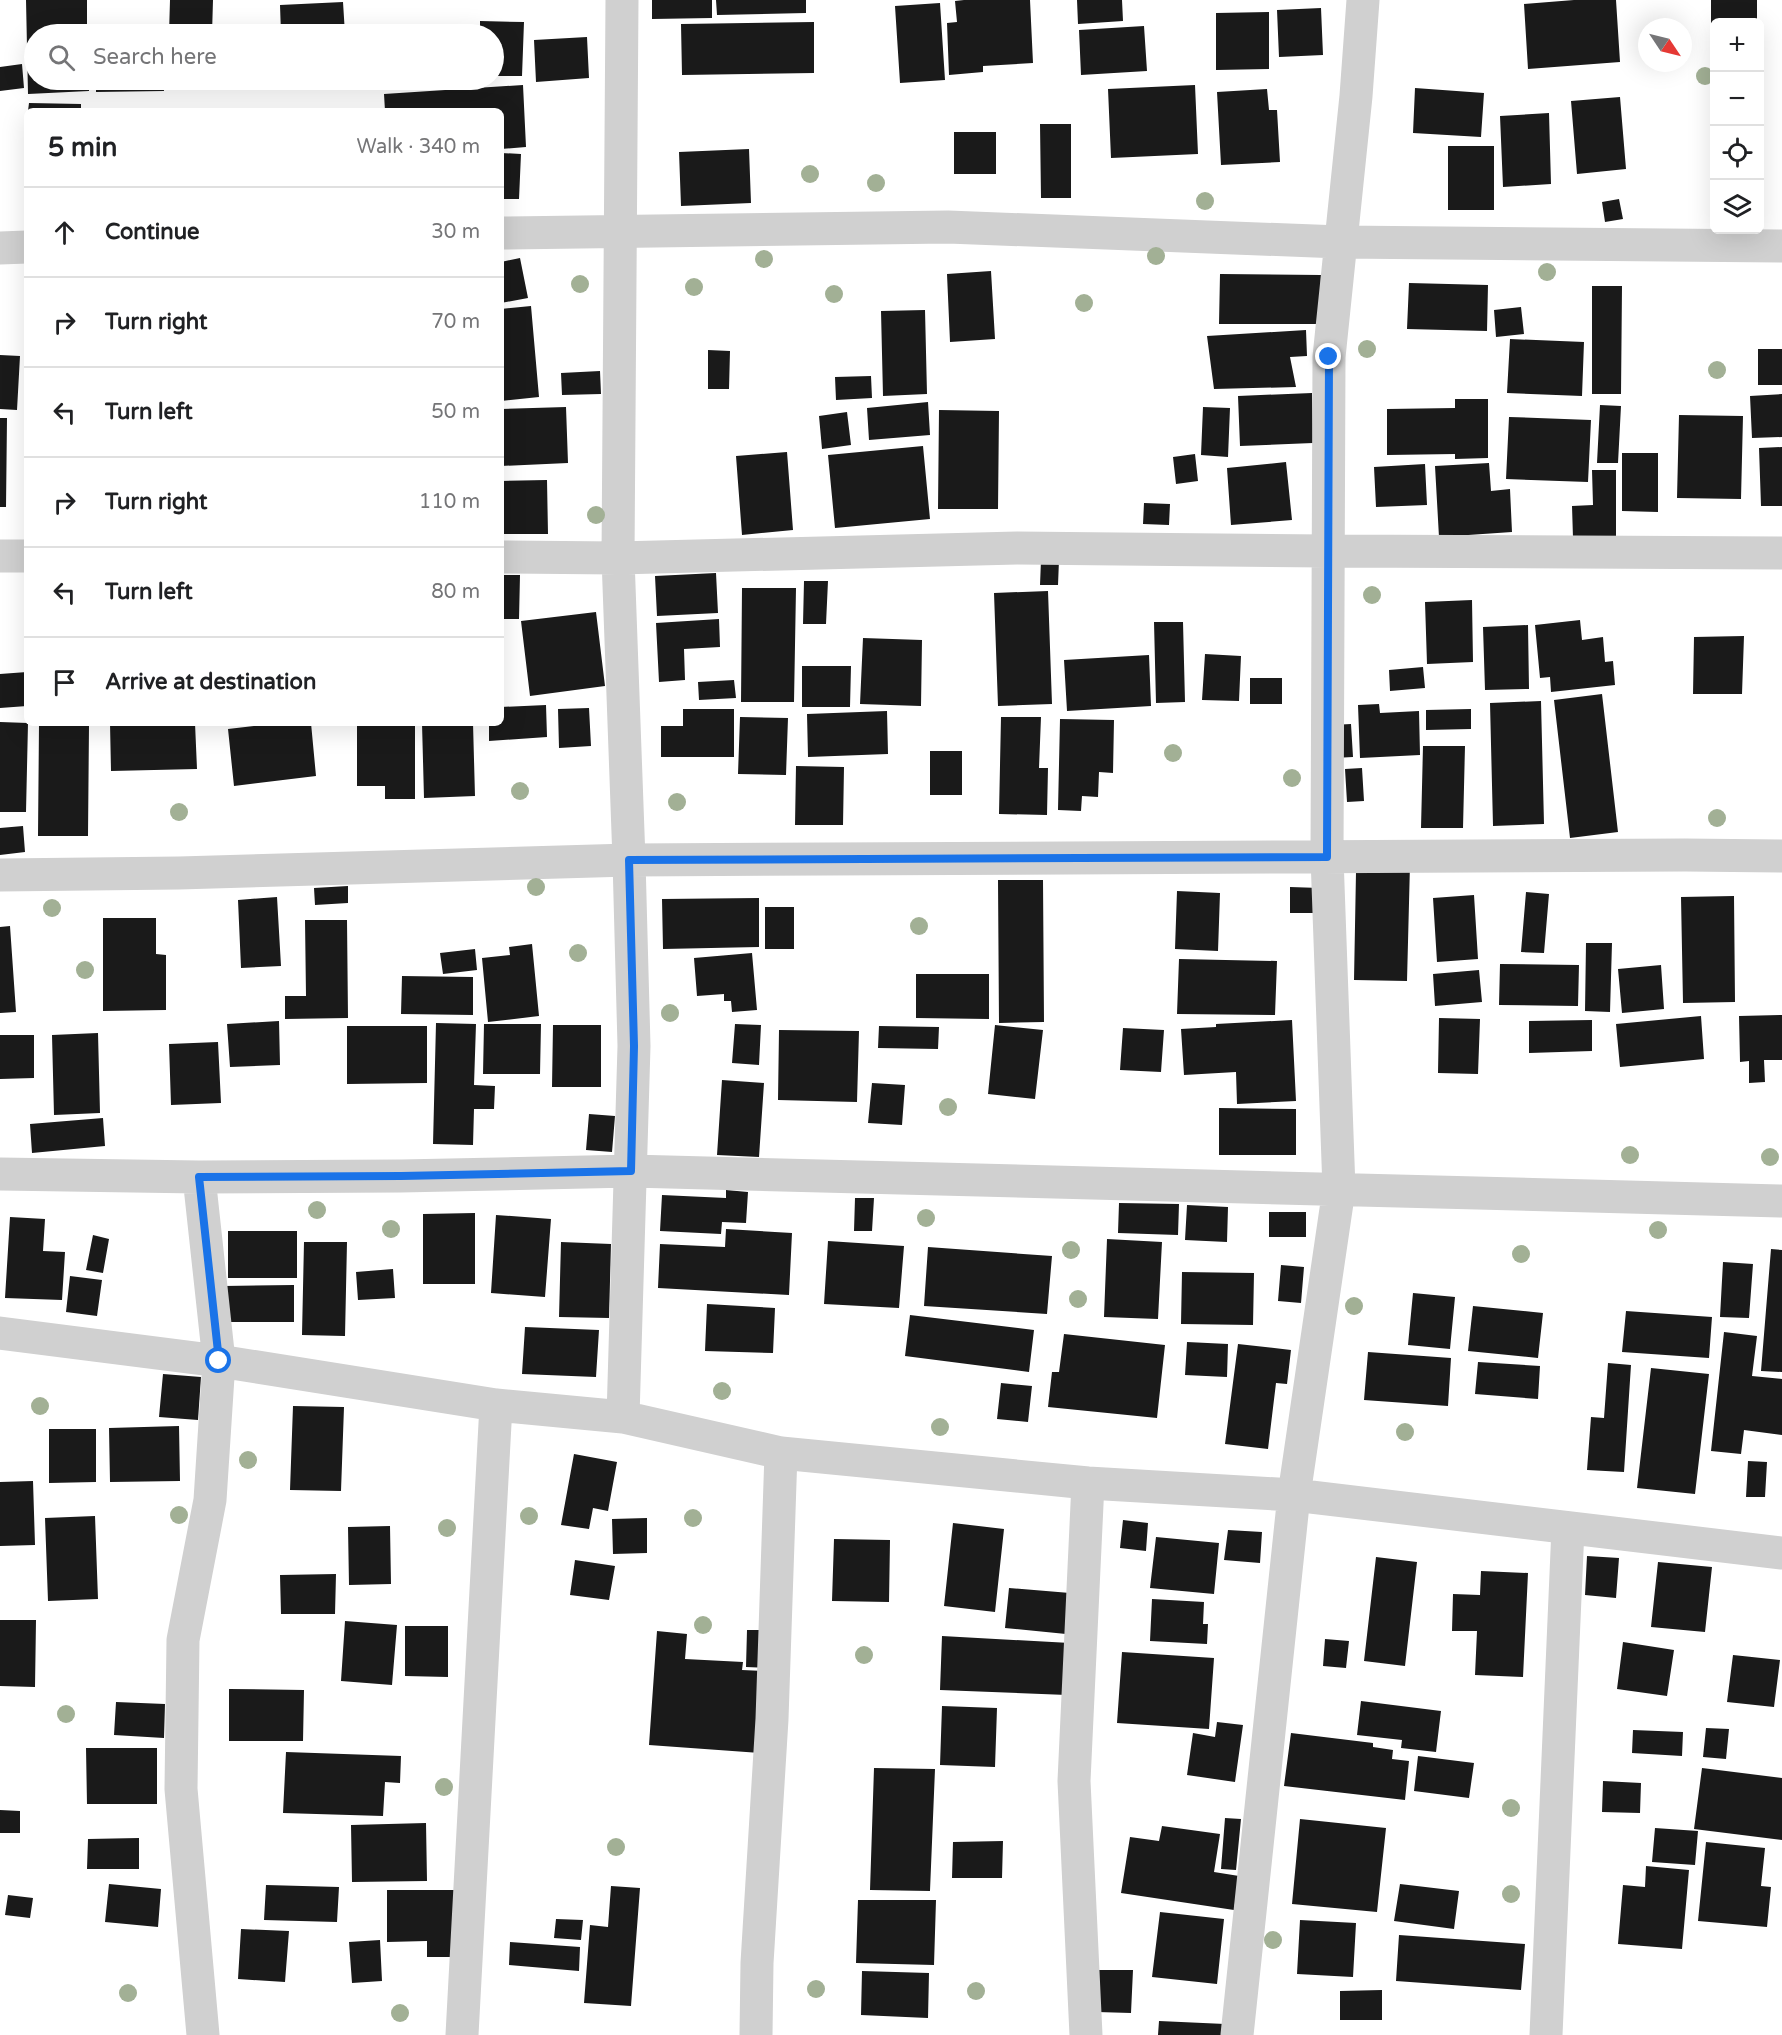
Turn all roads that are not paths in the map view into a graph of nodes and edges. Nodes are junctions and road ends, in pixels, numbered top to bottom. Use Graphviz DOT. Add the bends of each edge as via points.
graph roads {
  1 [pos="622,0"];
  2 [pos="1363,0"];
  3 [pos="620,231"];
  4 [pos="504,233"];
  5 [pos="1340,242"];
  6 [pos="1782,246"];
  7 [pos="24,247"];
  8 [pos="0,248"];
  9 [pos="1327,551"];
  10 [pos="1782,553"];
  11 [pos="0,556"];
  12 [pos="24,556"];
  13 [pos="504,557"];
  14 [pos="618,558"];
  15 [pos="1782,856"];
  16 [pos="1327,857"];
  17 [pos="629,860"];
  18 [pos="0,875"];
  19 [pos="631,1171"];
  20 [pos="0,1174"];
  21 [pos="199,1177"];
  22 [pos="1340,1189"];
  23 [pos="1782,1201"];
  24 [pos="0,1333"];
  25 [pos="219,1361"];
  26 [pos="496,1405"];
  27 [pos="623,1417"];
  28 [pos="781,1453"];
  29 [pos="1088,1483"];
  30 [pos="1294,1495"];
  31 [pos="1568,1528"];
  32 [pos="1782,1552"];
  33 [pos="203,2035"];
  34 [pos="462,2035"];
  35 [pos="756,2035"];
  36 [pos="1086,2035"];
  37 [pos="1237,2035"];
  38 [pos="1546,2035"];
  1 -- 3 [label="street"];
  2 -- 5 [label="street"];
  3 -- 4 [label="street"];
  3 -- 5 [label="street" via="948,227"];
  3 -- 14 [label="street"];
  5 -- 6 [label="street"];
  5 -- 9 [label="street" via="1329,357"];
  7 -- 8 [label="street"];
  9 -- 10 [label="street"];
  9 -- 14 [label="street" via="1017,548"];
  9 -- 16 [label="street"];
  11 -- 12 [label="street"];
  13 -- 14 [label="street"];
  14 -- 17 [label="street"];
  15 -- 16 [label="street"];
  16 -- 17 [label="street"];
  16 -- 22 [label="street"];
  17 -- 18 [label="street"];
  17 -- 19 [label="street" via="634,1046"];
  19 -- 21 [label="street"];
  19 -- 22 [label="street"];
  19 -- 27 [label="street"];
  20 -- 21 [label="street"];
  21 -- 25 [label="street"];
  22 -- 23 [label="street"];
  22 -- 30 [label="street"];
  24 -- 25 [label="street"];
  25 -- 26 [label="street"];
  25 -- 33 [label="street" via="210,1500 183,1640 181,1790"];
  26 -- 27 [label="street"];
  26 -- 34 [label="street"];
  27 -- 28 [label="street"];
  28 -- 29 [label="street"];
  28 -- 35 [label="street"];
  29 -- 30 [label="street"];
  29 -- 36 [label="street" via="1074,1781"];
  30 -- 31 [label="street"];
  30 -- 37 [label="street"];
  31 -- 32 [label="street"];
  31 -- 38 [label="street"];
}
